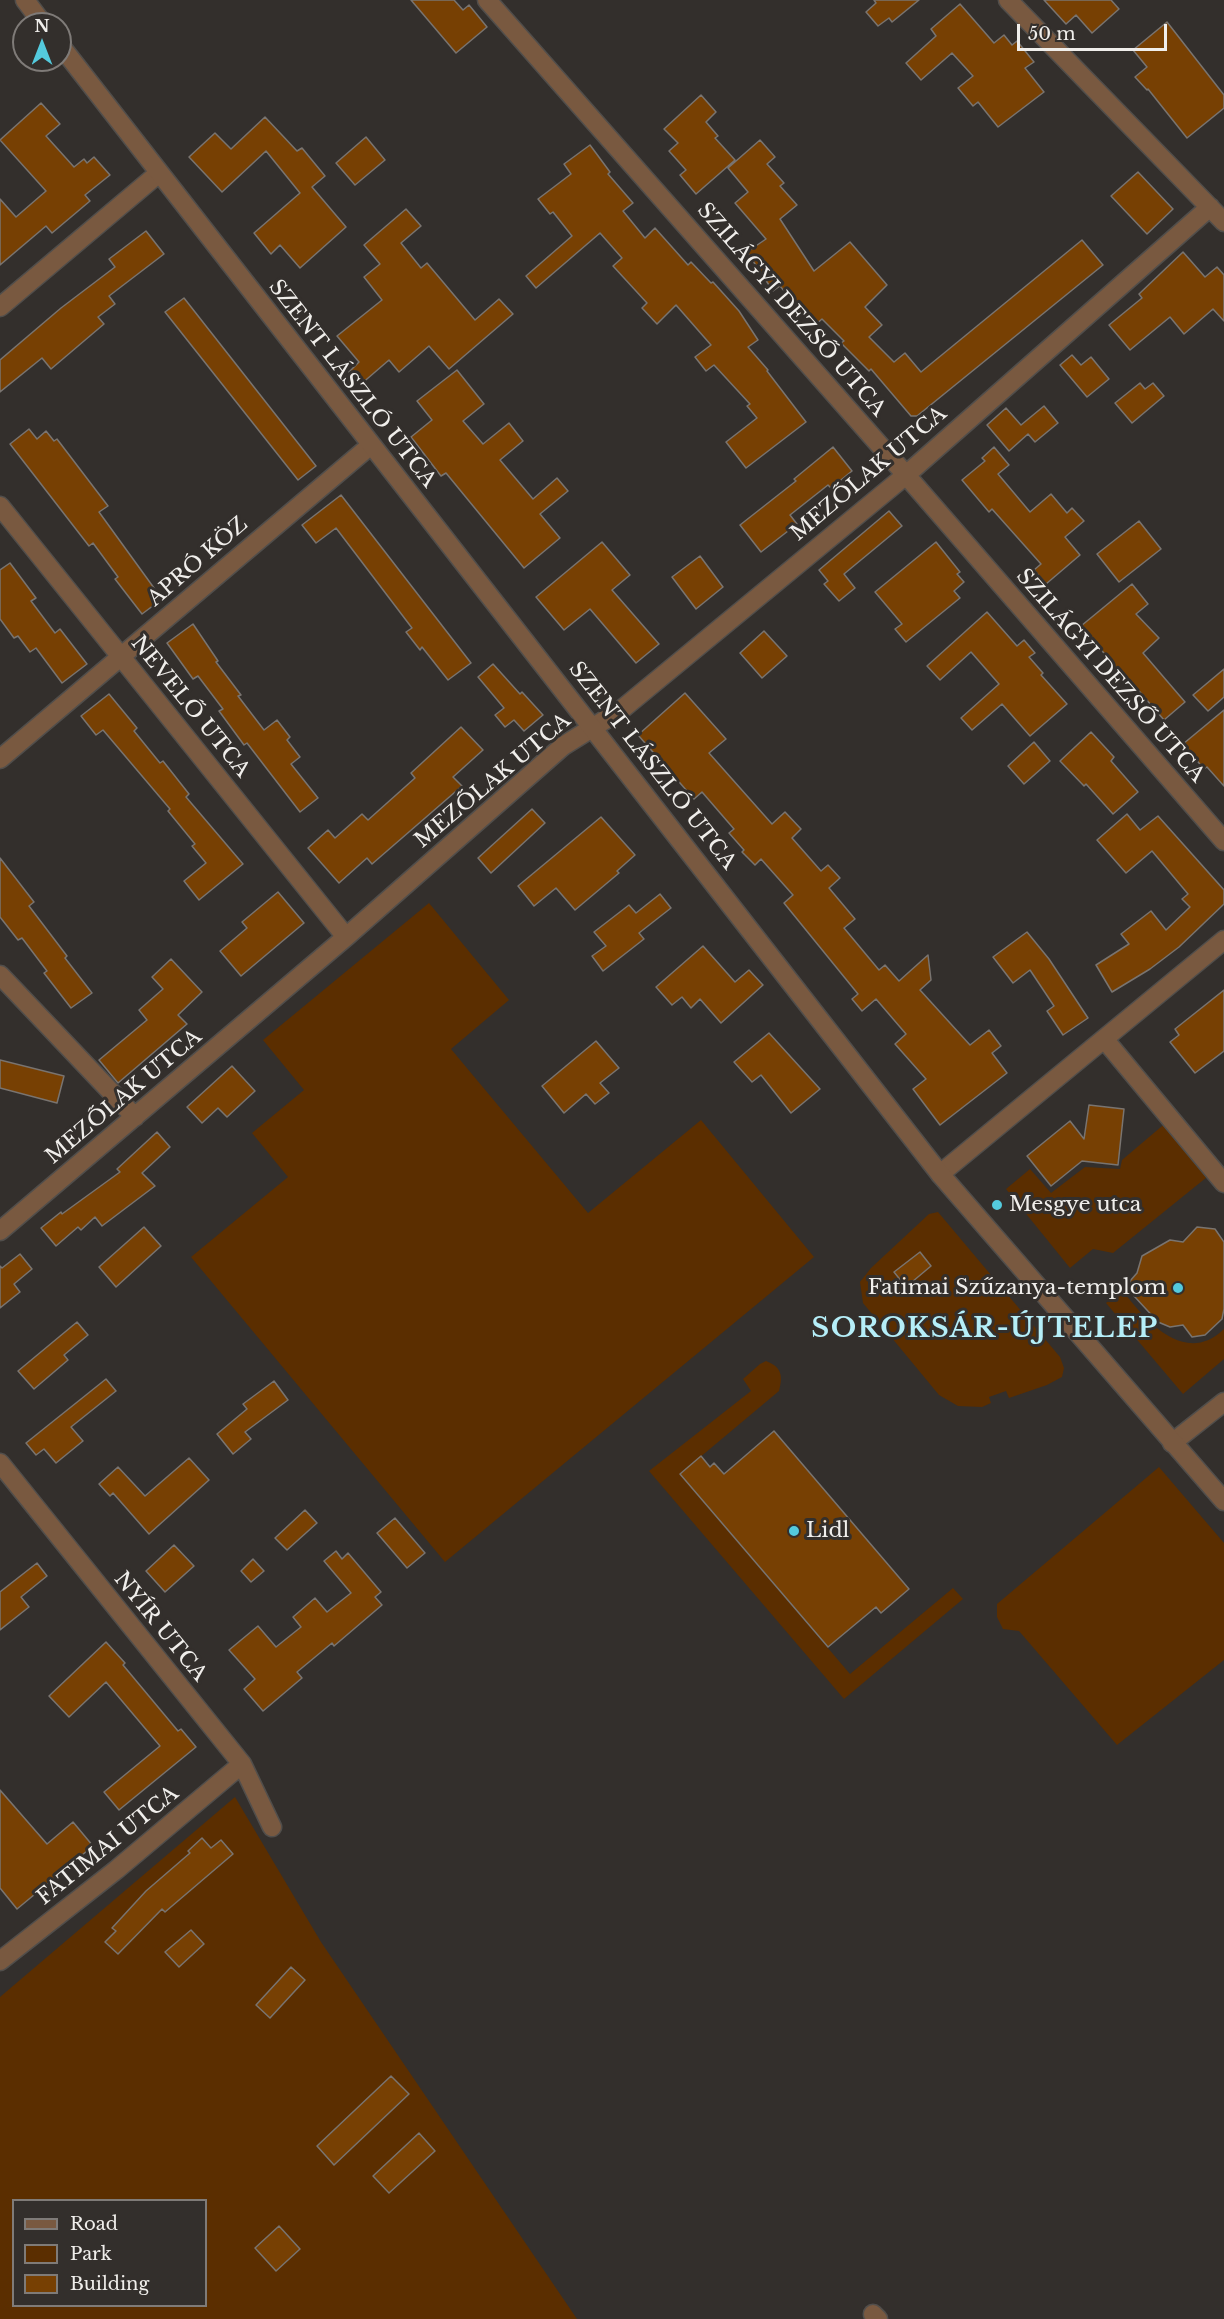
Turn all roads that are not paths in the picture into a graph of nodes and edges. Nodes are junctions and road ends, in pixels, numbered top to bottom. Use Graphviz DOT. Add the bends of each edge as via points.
graph roads {
  1 [pos="25,0"];
  2 [pos="487,0"];
  3 [pos="1008,0"];
  4 [pos="34,12"];
  5 [pos="72,61"];
  6 [pos="159,173"];
  7 [pos="1210,207"];
  8 [pos="1224,222"];
  9 [pos="0,307"];
  10 [pos="371,445"];
  11 [pos="906,475"];
  12 [pos="0,506"];
  13 [pos="122,657"];
  14 [pos="593,727"];
  15 [pos="0,759"];
  16 [pos="1224,841"];
  17 [pos="345,937"];
  18 [pos="1224,940"];
  19 [pos="0,975"];
  20 [pos="1105,1040"];
  21 [pos="135,1117"];
  22 [pos="940,1174"];
  23 [pos="1224,1183"];
  24 [pos="0,1231"];
  25 [pos="1224,1402"];
  26 [pos="1172,1443"];
  27 [pos="0,1463"];
  28 [pos="1224,1501"];
  29 [pos="242,1764"];
  30 [pos="272,1827"];
  31 [pos="0,1961"];
  1 -- 4 [label="street"];
  2 -- 11 [label="street, SZILÁGYI DEZSŐ UTCA"];
  3 -- 7 [label="street"];
  5 -- 6 [label="street, SZENT LÁSZLÓ UTCA"];
  6 -- 9 [label="street"];
  6 -- 10 [label="street, SZENT LÁSZLÓ UTCA"];
  7 -- 8 [label="street"];
  7 -- 11 [label="street, MEZŐLAK UTCA"];
  10 -- 13 [label="street, APRÓ KÖZ"];
  10 -- 14 [label="street, SZENT LÁSZLÓ UTCA"];
  11 -- 14 [label="street, MEZŐLAK UTCA" via="621,711"];
  11 -- 16 [label="street, SZILÁGYI DEZSŐ UTCA"];
  12 -- 13 [label="street, NEVELŐ UTCA"];
  13 -- 15 [label="street, APRÓ KÖZ"];
  13 -- 17 [label="street, NEVELŐ UTCA"];
  14 -- 17 [label="street, MEZŐLAK UTCA" via="563,746"];
  14 -- 22 [label="street, SZENT LÁSZLÓ UTCA"];
  17 -- 21 [label="street, MEZŐLAK UTCA"];
  18 -- 20 [label="street"];
  19 -- 21 [label="street"];
  20 -- 22 [label="street"];
  20 -- 23 [label="street"];
  21 -- 24 [label="street, MEZŐLAK UTCA"];
  22 -- 26 [label="street, SZENT LÁSZLÓ UTCA"];
  25 -- 26 [label="street"];
  26 -- 28 [label="street, SZENT LÁSZLÓ UTCA"];
  27 -- 29 [label="street, NYÍR UTCA"];
  29 -- 30 [label="street, NYÍR UTCA"];
  29 -- 31 [label="street, FATIMAI UTCA"];
}
